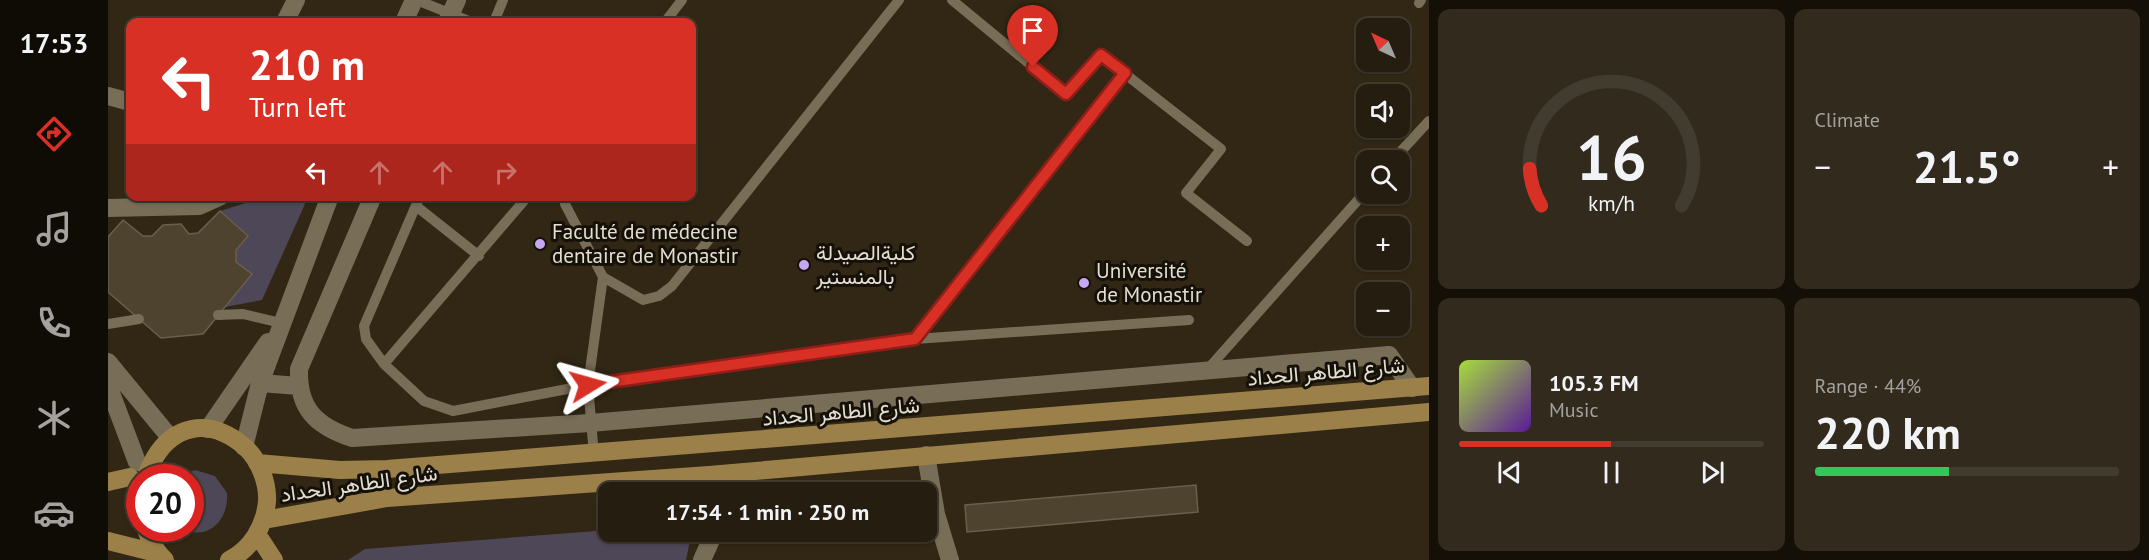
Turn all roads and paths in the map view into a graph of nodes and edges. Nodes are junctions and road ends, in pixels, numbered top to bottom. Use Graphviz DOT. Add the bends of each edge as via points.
graph roads {
  1 [pos="296,0"];
  2 [pos="416,0"];
  3 [pos="503,0"];
  4 [pos="682,0"];
  5 [pos="899,0"];
  6 [pos="952,0"];
  7 [pos="452,12"];
  8 [pos="287,18"];
  9 [pos="407,18"];
  10 [pos="496,18"];
  11 [pos="668,18"];
  12 [pos="1125,73"];
  13 [pos="108,96"];
  14 [pos="126,101"];
  15 [pos="1429,121"];
  16 [pos="1403,150"];
  17 [pos="210,201"];
  18 [pos="328,201"];
  19 [pos="371,201"];
  20 [pos="418,201"];
  21 [pos="524,201"];
  22 [pos="565,201"];
  23 [pos="1356,202"];
  24 [pos="108,208"];
  25 [pos="1247,241"];
  26 [pos="479,256"];
  27 [pos="603,277"];
  28 [pos="218,315"];
  29 [pos="140,319"];
  30 [pos="1189,320"];
  31 [pos="281,323"];
  32 [pos="108,324"];
  33 [pos="915,339"];
  34 [pos="108,362"];
  35 [pos="384,364"];
  36 [pos="1207,370"];
  37 [pos="260,383"];
  38 [pos="108,385"];
  39 [pos="588,385"];
  40 [pos="299,386"];
  41 [pos="1420,387"];
  42 [pos="1429,412"];
  43 [pos="590,423"];
  44 [pos="208,429"];
  45 [pos="168,435"];
  46 [pos="244,447"];
  47 [pos="594,454"];
  48 [pos="926,455"];
  49 [pos="257,463"];
  50 [pos="132,464"];
  51 [pos="137,464"];
  52 [pos="126,473"];
  53 [pos="108,482"];
  54 [pos="725,482"];
  55 [pos="929,482"];
  56 [pos="598,489"];
  57 [pos="260,527"];
  58 [pos="937,527"];
  59 [pos="108,542"];
  60 [pos="142,542"];
  61 [pos="711,542"];
  62 [pos="158,556"];
  63 [pos="229,560"];
  64 [pos="274,560"];
  65 [pos="702,560"];
  66 [pos="950,560"];
  1 -- 8 [label="street"];
  2 -- 7 [label="lane"];
  2 -- 9 [label="street"];
  3 -- 10 [label="lane"];
  4 -- 11 [label="lane"];
  5 -- 27 [label="lane" via="672,286 659,296 643,300"];
  6 -- 12 [label="lane" via="1066,94 1101,55"];
  12 -- 25 [label="lane" via="1221,149 1186,193"];
  12 -- 33 [label="lane"];
  13 -- 14 [label="street"];
  15 -- 16 [label="lane"];
  17 -- 24 [label="street" via="199,206"];
  18 -- 31 [label="street"];
  19 -- 40 [label="street" via="299,369"];
  20 -- 26 [label="lane"];
  20 -- 35 [label="lane" via="364,326 366,339"];
  21 -- 26 [label="lane"];
  22 -- 27 [label="lane"];
  23 -- 36 [label="lane"];
  26 -- 35 [label="lane"];
  27 -- 39 [label="lane"];
  28 -- 31 [label="lane" via="243,314"];
  29 -- 32 [label="lane"];
  30 -- 33 [label="lane"];
  31 -- 37 [label="street"];
  31 -- 44 [label="street"];
  33 -- 39 [label="lane"];
  34 -- 45 [label="street"];
  35 -- 39 [label="lane" via="424,401 453,411"];
  36 -- 41 [label="street" via="1389,355"];
  36 -- 43 [label="street"];
  37 -- 40 [label="street"];
  37 -- 46 [label="street"];
  38 -- 50 [label="street"];
  39 -- 43 [label="lane"];
  40 -- 43 [label="street" via="316,421 352,438"];
  41 -- 47 [label="main road, شارع الطاهر الحداد"];
  42 -- 48 [label="main road, شارع الطاهر الحداد"];
  43 -- 47 [label="lane"];
  44 -- 45 [label="main road" via="187,429"];
  44 -- 46 [label="main road" via="223,433"];
  45 -- 51 [label="main road" via="150,446"];
  46 -- 49 [label="main road"];
  47 -- 49 [label="main road, شارع الطاهر الحداد" via="375,470"];
  48 -- 54 [label="main road, شارع الطاهر الحداد"];
  48 -- 55 [label="street"];
  49 -- 57 [label="main road" via="265,480 267,500"];
  52 -- 53 [label="main road"];
  56 -- 57 [label="main road, شارع الطاهر الحداد" via="387,498"];
  57 -- 63 [label="main road" via="248,546"];
  57 -- 64 [label="main road"];
  58 -- 66 [label="street"];
  59 -- 62 [label="main road"];
  60 -- 62 [label="main road"];
  61 -- 65 [label="street"];
}
